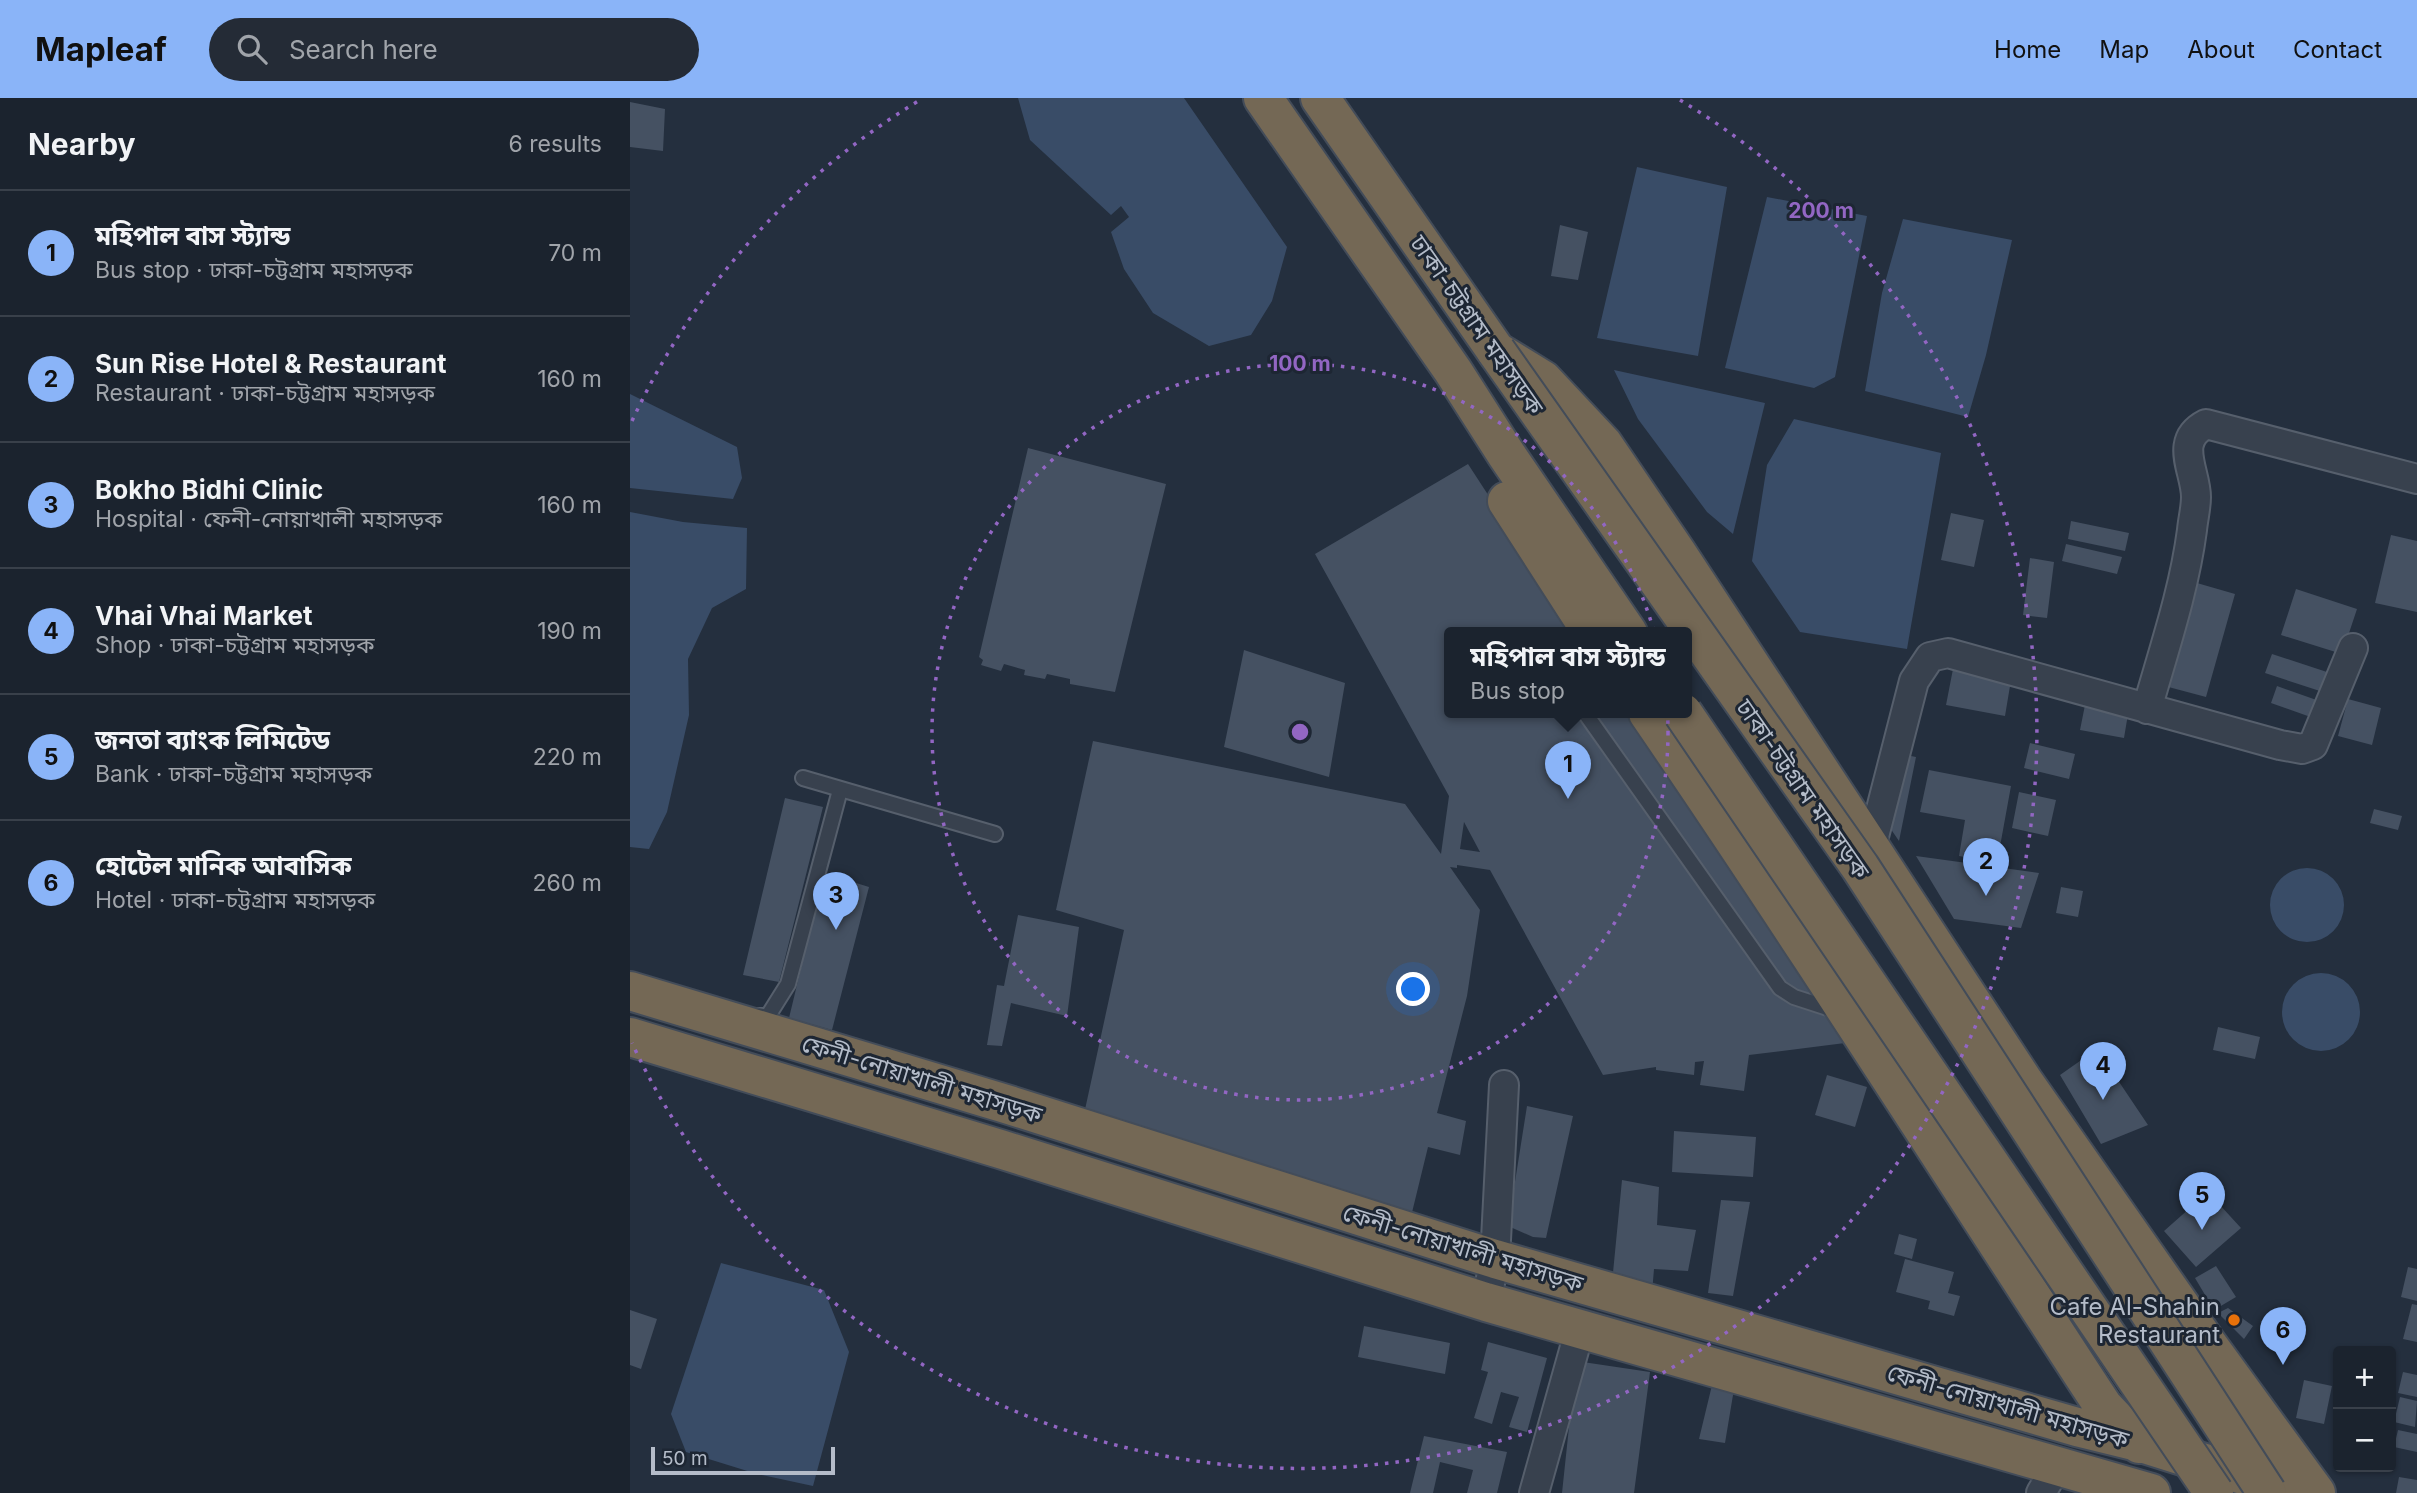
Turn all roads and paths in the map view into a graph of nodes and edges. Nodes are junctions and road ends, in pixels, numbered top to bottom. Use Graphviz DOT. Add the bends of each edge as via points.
graph roads {
  1 [pos="1263,98"];
  2 [pos="1320,98"];
  3 [pos="1496,351"];
  4 [pos="1454,371"];
  5 [pos="2417,479"];
  6 [pos="1584,627"];
  7 [pos="1624,627"];
  8 [pos="1691,627"];
  9 [pos="1692,629"];
  10 [pos="2353,648"];
  11 [pos="2147,709"];
  12 [pos="1589,718"];
  13 [pos="1651,718"];
  14 [pos="1686,718"];
  15 [pos="803,779"];
  16 [pos="840,790"];
  17 [pos="995,834"];
  18 [pos="1871,848"];
  19 [pos="630,991"];
  20 [pos="1848,1014"];
  21 [pos="630,1037"];
  22 [pos="713,1040"];
  23 [pos="1504,1085"];
  24 [pos="1495,1259"];
  25 [pos="1486,1302"];
  26 [pos="1580,1329"];
  27 [pos="2138,1442"];
  28 [pos="2049,1479"];
  29 [pos="1534,1493"];
  30 [pos="2151,1493"];
  31 [pos="2177,1493"];
  32 [pos="2214,1493"];
  33 [pos="2267,1493"];
  34 [pos="2300,1493"];
  35 [pos="2316,1493"];
  1 -- 4 [label="highway, ঢাকা-চট্টগ্রাম মহাসড়ক"];
  2 -- 3 [label="highway, ঢাকা-চট্টগ্রাম মহাসড়ক"];
  3 -- 8 [label="highway, ঢাকা-চট্টগ্রাম মহাসড়ক, bridge"];
  3 -- 18 [label="highway" via="1543,380 1603,444"];
  4 -- 6 [label="highway" via="1459,409 1492,478"];
  4 -- 7 [label="highway, ঢাকা-চট্টগ্রাম মহাসড়ক"];
  5 -- 11 [label="street" via="2206,424 2198,428 2190,439 2188,457 2196,495 2187,568"];
  9 -- 33 [label="highway, ঢাকা-চট্টগ্রাম মহাসড়ক, bridge" via="1860,867"];
  10 -- 11 [label="street" via="2313,745 2302,749"];
  11 -- 18 [label="street" via="1948,653 1930,657 1914,681"];
  12 -- 20 [label="lane" via="1780,988"];
  13 -- 20 [label="highway"];
  14 -- 32 [label="highway, bridge"];
  15 -- 16 [label="lane"];
  16 -- 17 [label="lane"];
  16 -- 22 [label="lane" via="788,984 768,1016 718,1008"];
  18 -- 35 [label="highway" via="2024,1082"];
  19 -- 22 [label="highway, ফেনী-নোয়াখালী মহাসড়ক"];
  20 -- 27 [label="highway" via="2103,1406"];
  21 -- 22 [label="highway, ফেনী-নোয়াখালী মহাসড়ক"];
  22 -- 24 [label="highway, ফেনী-নোয়াখালী মহাসড়ক" via="1006,1104"];
  22 -- 25 [label="highway, ফেনী-নোয়াখালী মহাসড়ক" via="1000,1149"];
  23 -- 24 [label="street"];
  24 -- 25 [label="street"];
  24 -- 27 [label="highway, ফেনী-নোয়াখালী মহাসড়ক"];
  25 -- 26 [label="highway, ফেনী-নোয়াখালী মহাসড়ক"];
  26 -- 28 [label="highway, ফেনী-নোয়াখালী মহাসড়ক"];
  26 -- 29 [label="street"];
  27 -- 31 [label="highway"];
  27 -- 34 [label="highway, ফেনী-নোয়াখালী মহাসড়ক"];
  28 -- 30 [label="highway, ফেনী-নোয়াখালী মহাসড়ক"];
}
